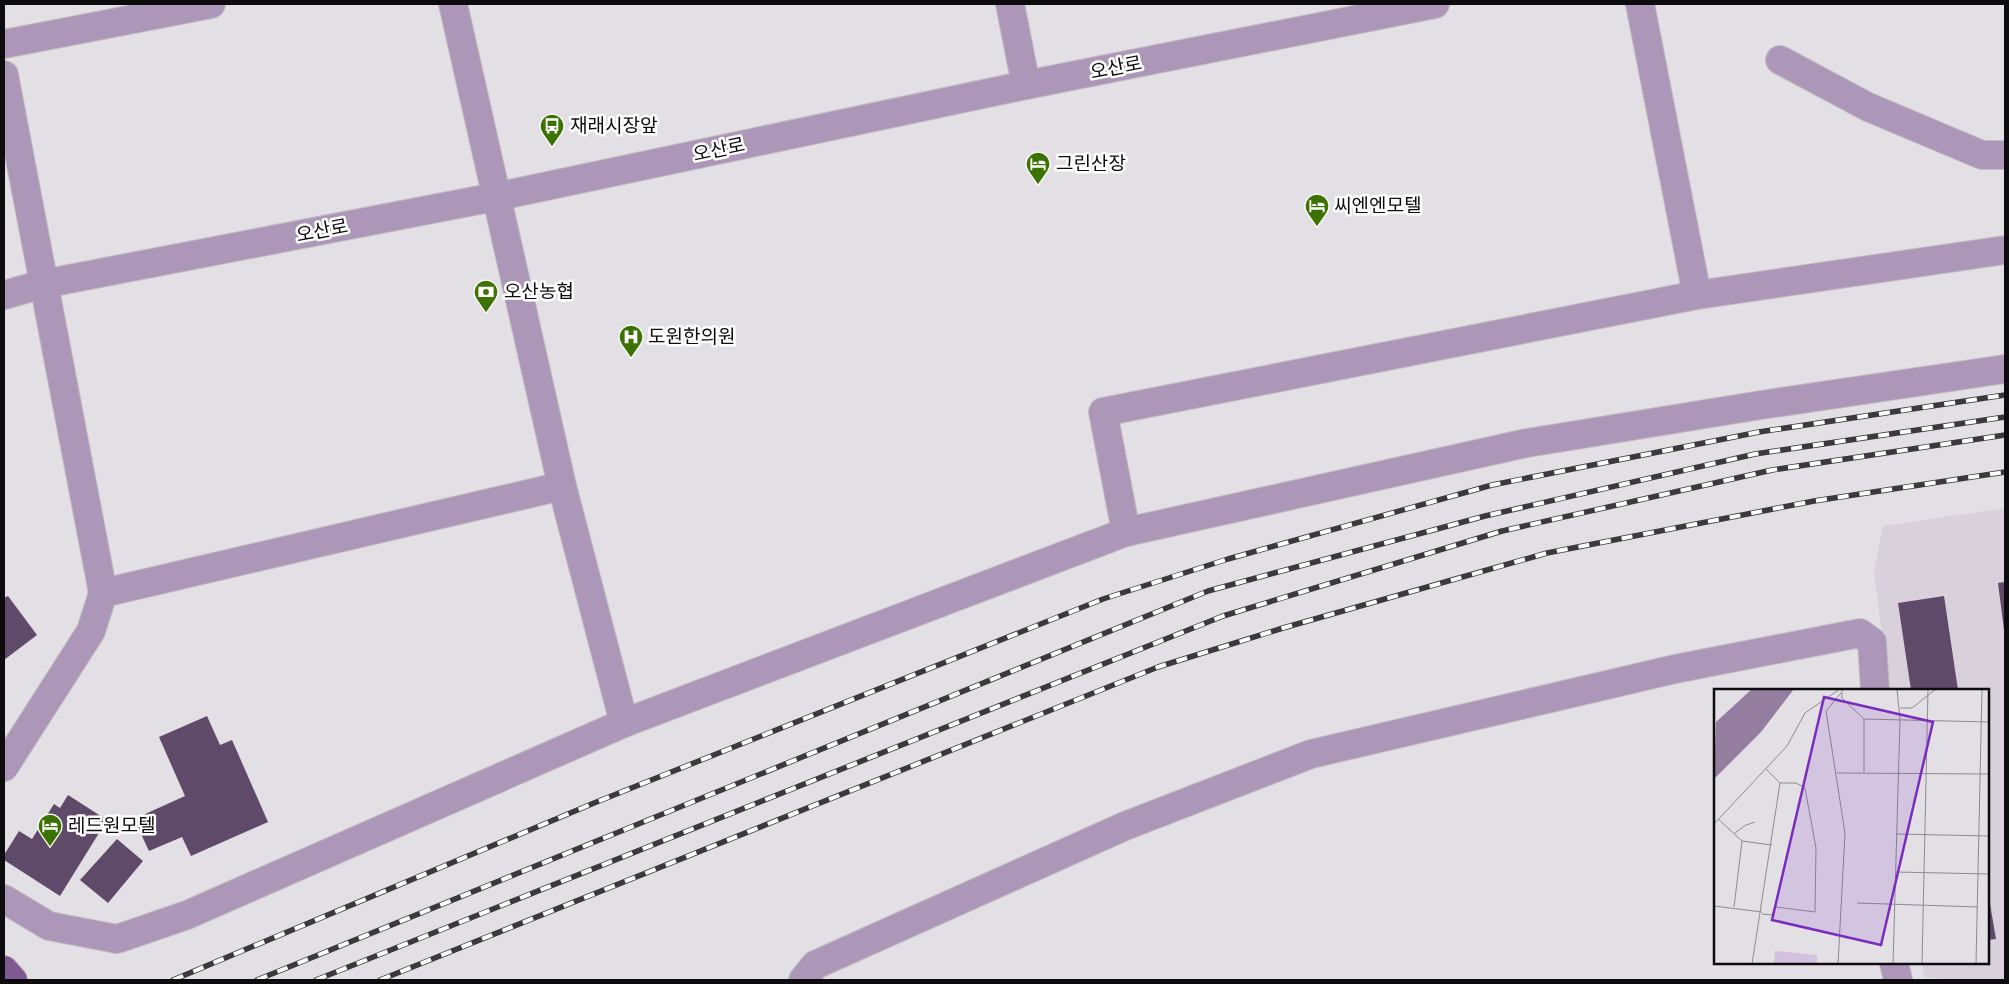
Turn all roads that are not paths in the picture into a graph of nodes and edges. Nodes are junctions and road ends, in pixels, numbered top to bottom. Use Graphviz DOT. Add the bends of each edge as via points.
graph roads {
  1 [pos="211,4"];
  2 [pos="453,4"];
  3 [pos="1010,4"];
  4 [pos="1435,4"];
  5 [pos="1640,4"];
  6 [pos="1355,12"];
  7 [pos="4,44"];
  8 [pos="1780,60"];
  9 [pos="4,75"];
  10 [pos="1026,86"];
  11 [pos="2005,155"];
  12 [pos="495,197"];
  13 [pos="2005,250"];
  14 [pos="43,284"];
  15 [pos="4,295"];
  16 [pos="1697,295"];
  17 [pos="2005,368"];
  18 [pos="562,486"];
  19 [pos="1126,532"];
  20 [pos="103,592"];
  21 [pos="1876,689"];
  22 [pos="624,723"];
  23 [pos="4,768"];
  24 [pos="4,899"];
  25 [pos="1894,964"];
  26 [pos="4,970"];
  27 [pos="14,980"];
  28 [pos="803,980"];
  29 [pos="1898,980"];
  1 -- 7 [label="street"];
  2 -- 12 [label="street"];
  3 -- 10 [label="street"];
  4 -- 6 [label="street, 오산로"];
  5 -- 16 [label="street"];
  6 -- 10 [label="street, 오산로"];
  8 -- 11 [label="street" via="1868,108 1982,155"];
  9 -- 14 [label="street"];
  10 -- 12 [label="street, 오산로"];
  12 -- 14 [label="street, 오산로"];
  12 -- 18 [label="street"];
  13 -- 16 [label="street"];
  14 -- 15 [label="street, 오산로"];
  14 -- 20 [label="street"];
  16 -- 19 [label="street" via="1103,412"];
  17 -- 19 [label="street" via="1527,443"];
  18 -- 20 [label="street"];
  18 -- 22 [label="street"];
  19 -- 22 [label="street"];
  20 -- 23 [label="street" via="91,631"];
  21 -- 28 [label="street" via="1872,642 1860,633 1675,668 1311,754 1125,826 815,965"];
  22 -- 24 [label="street" via="187,914 116,939 48,926"];
  25 -- 29 [label="street"];
  26 -- 27 [label="main road"];
}
